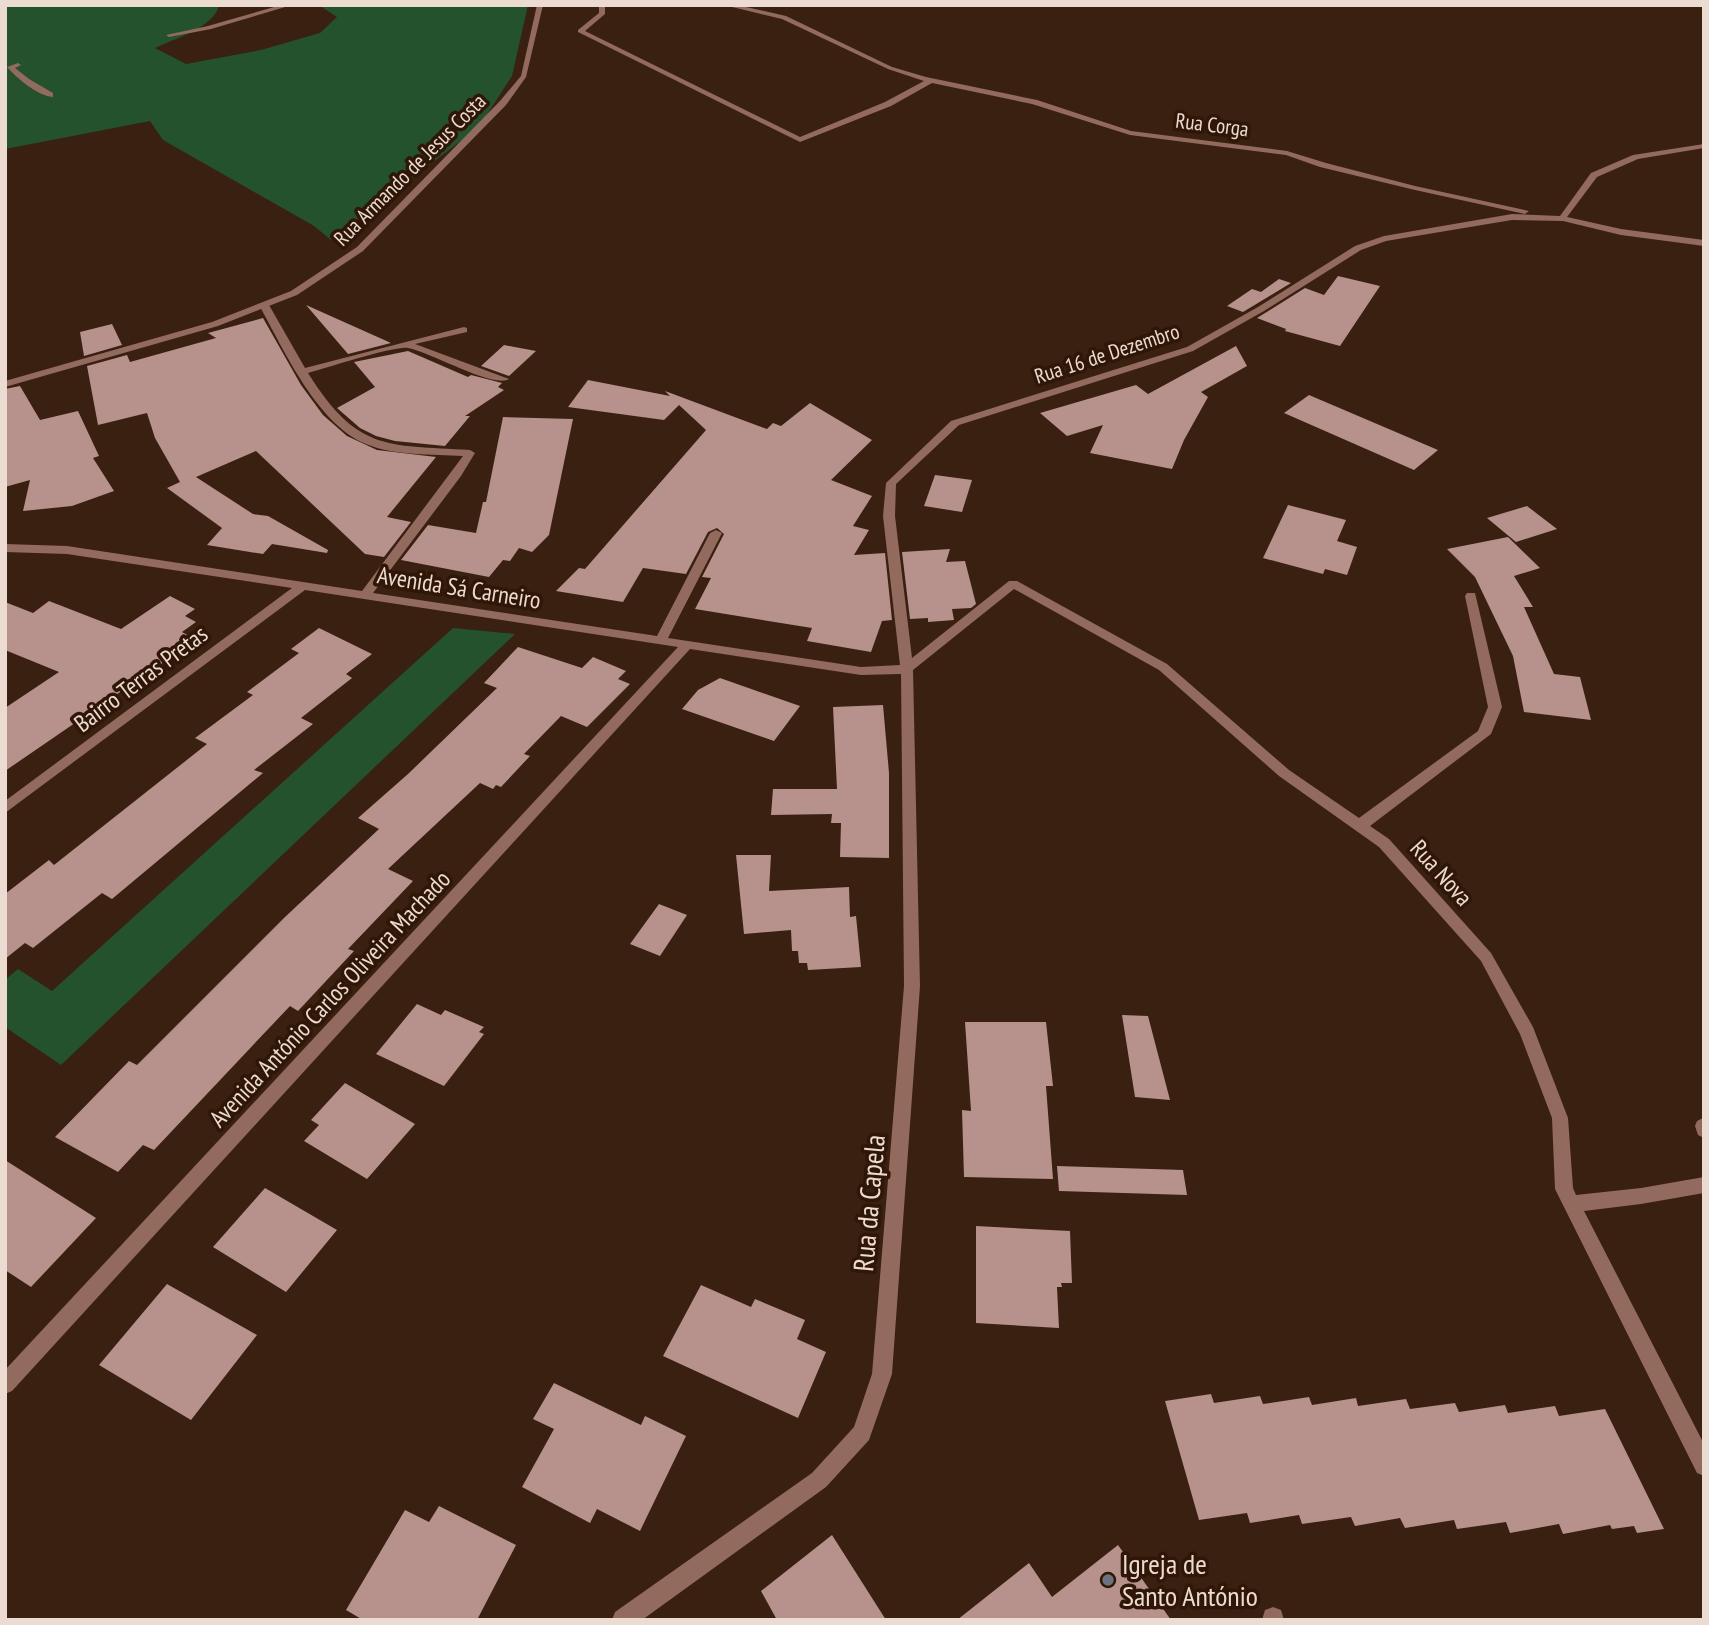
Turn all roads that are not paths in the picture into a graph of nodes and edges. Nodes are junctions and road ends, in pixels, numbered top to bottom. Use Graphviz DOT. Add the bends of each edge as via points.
graph roads {
  1 [pos="289,5"];
  2 [pos="540,5"];
  3 [pos="602,5"];
  4 [pos="727,5"];
  5 [pos="169,35"];
  6 [pos="5,63"];
  7 [pos="932,80"];
  8 [pos="50,95"];
  9 [pos="1704,146"];
  10 [pos="1562,219"];
  11 [pos="1704,243"];
  12 [pos="264,305"];
  13 [pos="464,330"];
  14 [pos="398,346"];
  15 [pos="302,372"];
  16 [pos="504,379"];
  17 [pos="5,384"];
  18 [pos="716,533"];
  19 [pos="5,548"];
  20 [pos="303,586"];
  21 [pos="365,596"];
  22 [pos="1471,596"];
  23 [pos="661,640"];
  24 [pos="688,645"];
  25 [pos="907,669"];
  26 [pos="5,808"];
  27 [pos="1359,825"];
  28 [pos="1704,1185"];
  29 [pos="1572,1204"];
  30 [pos="5,1384"];
  31 [pos="1704,1466"];
  32 [pos="622,1620"];
  1 -- 5 [label="street"];
  2 -- 12 [label="street, Rua Armando de Jesus Costa" via="524,76 503,103 360,249 294,293"];
  3 -- 7 [label="street" via="603,13 580,31 800,140 888,104"];
  4 -- 7 [label="street, Rua Corga" via="784,17 890,68"];
  6 -- 8 [label="street" via="16,61 18,65 9,67"];
  7 -- 10 [label="street, Rua Corga" via="1034,102 1130,133 1287,153 1415,188"];
  9 -- 10 [label="street" via="1636,157 1594,175"];
  10 -- 11 [label="street, Rua Corga"];
  10 -- 25 [label="street, Rua 16 de Dezembro" via="1512,217 1384,239 1358,248 1189,349 955,423 891,483 889,516"];
  12 -- 15 [label="street"];
  12 -- 17 [label="street, Rua Armando de Jesus Costa" via="215,324"];
  13 -- 14 [label="street"];
  14 -- 15 [label="street"];
  14 -- 16 [label="street" via="409,345"];
  15 -- 21 [label="street" via="337,420 370,443 470,453"];
  18 -- 23 [label="street"];
  19 -- 20 [label="street, Avenida Sá Carneiro" via="67,550"];
  20 -- 21 [label="street, Avenida Sá Carneiro"];
  20 -- 26 [label="street, Bairro Terras Pretas"];
  21 -- 23 [label="street, Avenida Sá Carneiro"];
  22 -- 27 [label="street" via="1495,707 1484,734"];
  23 -- 24 [label="street, Avenida Sá Carneiro"];
  24 -- 25 [label="street, Avenida Sá Carneiro" via="861,671"];
  24 -- 30 [label="street, Avenida António Carlos Oliveira Machado"];
  25 -- 27 [label="street, Rua Nova" via="1013,584 1163,667 1284,773"];
  25 -- 32 [label="street, Rua da Capela" via="912,986 882,1374 862,1433 819,1480"];
  27 -- 29 [label="street, Rua Nova" via="1384,843 1486,957 1527,1032 1560,1118 1564,1189"];
  28 -- 29 [label="street"];
  29 -- 31 [label="street, Rua Nova"];
}
